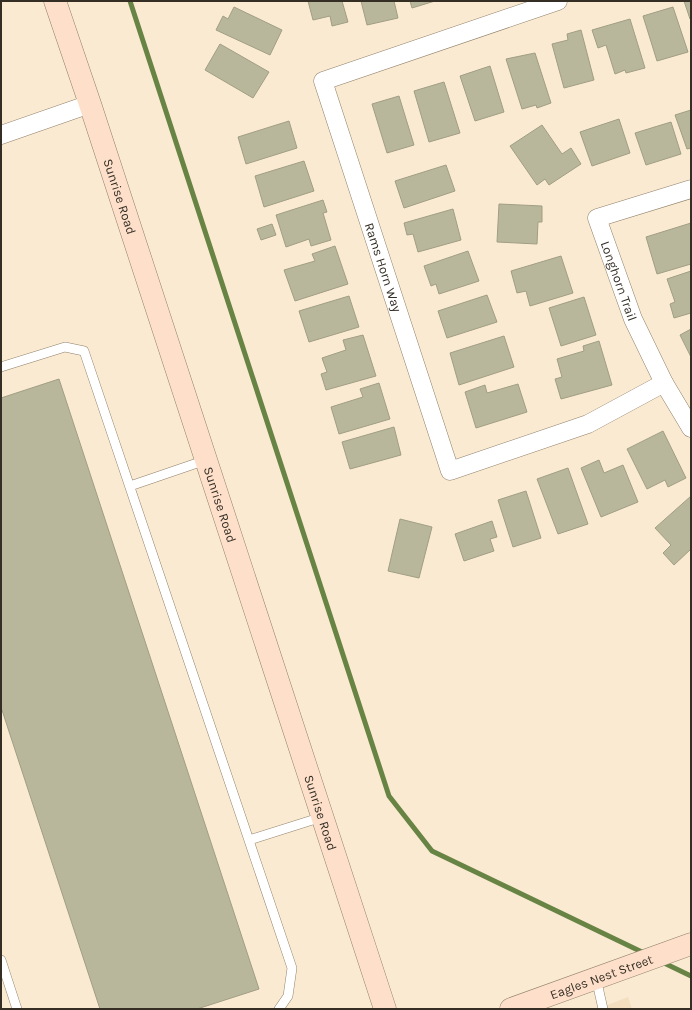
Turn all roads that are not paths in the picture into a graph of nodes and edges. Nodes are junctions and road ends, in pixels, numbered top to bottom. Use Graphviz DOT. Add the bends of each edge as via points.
graph roads {
  1 [pos="55,1"];
  2 [pos="558,1"];
  3 [pos="90,104"];
  4 [pos="1,135"];
  5 [pos="691,189"];
  6 [pos="1,367"];
  7 [pos="664,383"];
  8 [pos="691,428"];
  9 [pos="206,460"];
  10 [pos="130,486"];
  11 [pos="322,817"];
  12 [pos="249,840"];
  13 [pos="691,944"];
  14 [pos="1,960"];
  15 [pos="596,978"];
  16 [pos="17,1009"];
  17 [pos="279,1009"];
  18 [pos="385,1009"];
  19 [pos="511,1009"];
  20 [pos="603,1009"];
  1 -- 3 [label="main road, Sunrise Road"];
  2 -- 7 [label="street, Rams Horn Way" via="323,81 450,471 588,424"];
  3 -- 4 [label="street"];
  3 -- 9 [label="main road, Sunrise Road"];
  5 -- 7 [label="street, Longhorn Trail" via="597,218 633,319"];
  6 -- 10 [label="lane" via="65,347 84,351"];
  7 -- 8 [label="street, Longhorn Trail"];
  9 -- 10 [label="lane"];
  9 -- 11 [label="main road, Sunrise Road"];
  10 -- 12 [label="lane"];
  11 -- 12 [label="lane"];
  11 -- 18 [label="main road, Sunrise Road"];
  12 -- 17 [label="lane" via="292,968 288,996"];
  13 -- 15 [label="main road, Eagles Nest Street"];
  14 -- 16 [label="lane"];
  15 -- 19 [label="main road, Eagles Nest Street"];
  15 -- 20 [label="lane"];
}
